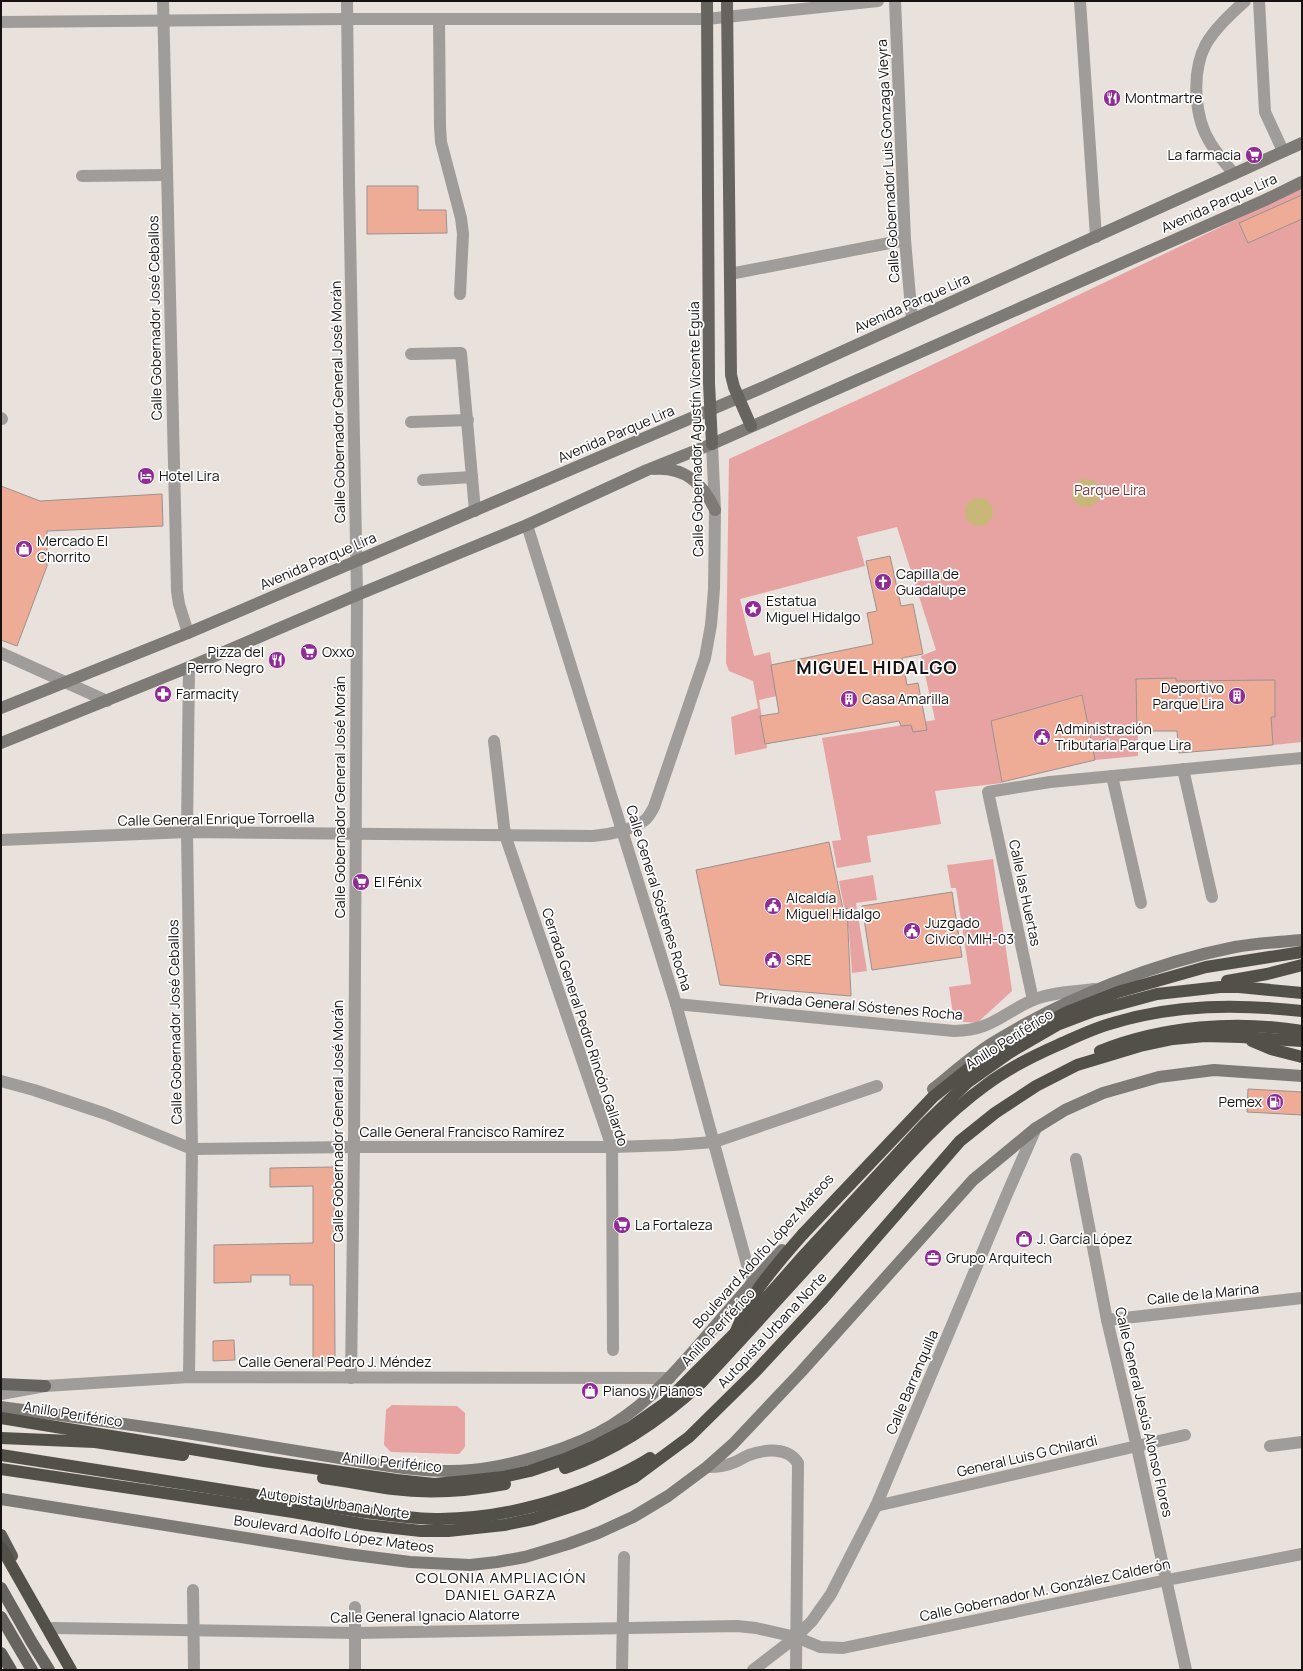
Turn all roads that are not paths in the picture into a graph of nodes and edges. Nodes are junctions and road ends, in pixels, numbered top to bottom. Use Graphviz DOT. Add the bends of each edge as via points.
graph roads {
  1 [pos="163,1"];
  2 [pos="347,1"];
  3 [pos="706,1"];
  4 [pos="727,1"];
  5 [pos="878,1"];
  6 [pos="895,1"];
  7 [pos="1080,1"];
  8 [pos="1246,1"];
  9 [pos="1259,1"];
  10 [pos="728,17"];
  11 [pos="348,19"];
  12 [pos="439,19"];
  13 [pos="707,19"];
  14 [pos="164,21"];
  15 [pos="1,22"];
  16 [pos="1302,143"];
  17 [pos="1283,152"];
  18 [pos="1234,174"];
  19 [pos="167,175"];
  20 [pos="82,176"];
  21 [pos="1302,182"];
  22 [pos="1096,237"];
  23 [pos="905,240"];
  24 [pos="730,274"];
  25 [pos="460,294"];
  26 [pos="912,319"];
  27 [pos="411,354"];
  28 [pos="739,397"];
  29 [pos="709,410"];
  30 [pos="468,420"];
  31 [pos="411,422"];
  32 [pos="751,426"];
  33 [pos="712,444"];
  34 [pos="647,470"];
  35 [pos="472,477"];
  36 [pos="423,480"];
  37 [pos="716,510"];
  38 [pos="475,511"];
  39 [pos="527,525"];
  40 [pos="356,560"];
  41 [pos="357,595"];
  42 [pos="188,633"];
  43 [pos="1,653"];
  44 [pos="189,667"];
  45 [pos="68,682"];
  46 [pos="107,701"];
  47 [pos="1,708"];
  48 [pos="494,741"];
  49 [pos="1,743"];
  50 [pos="1302,758"];
  51 [pos="1183,769"];
  52 [pos="1112,776"];
  53 [pos="623,830"];
  54 [pos="187,832"];
  55 [pos="355,833"];
  56 [pos="506,835"];
  57 [pos="1,840"];
  58 [pos="1212,897"];
  59 [pos="1141,903"];
  60 [pos="1302,940"];
  61 [pos="1302,952"];
  62 [pos="1260,958"];
  63 [pos="1302,965"];
  64 [pos="1103,988"];
  65 [pos="1302,993"];
  66 [pos="1157,994"];
  67 [pos="1033,1000"];
  68 [pos="676,1004"];
  69 [pos="1302,1011"];
  70 [pos="1302,1031"];
  71 [pos="1241,1037"];
  72 [pos="1302,1041"];
  73 [pos="1302,1057"];
  74 [pos="1302,1076"];
  75 [pos="1,1081"];
  76 [pos="877,1086"];
  77 [pos="1036,1128"];
  78 [pos="714,1142"];
  79 [pos="354,1147"];
  80 [pos="612,1147"];
  81 [pos="192,1149"];
  82 [pos="1076,1159"];
  83 [pos="752,1283"];
  84 [pos="1302,1298"];
  85 [pos="1107,1320"];
  86 [pos="613,1350"];
  87 [pos="729,1351"];
  88 [pos="189,1377"];
  89 [pos="350,1378"];
  90 [pos="670,1378"];
  91 [pos="1,1384"];
  92 [pos="45,1386"];
  93 [pos="1,1394"];
  94 [pos="1,1407"];
  95 [pos="1,1418"];
  96 [pos="1185,1435"];
  97 [pos="1,1438"];
  98 [pos="1302,1442"];
  99 [pos="1270,1446"];
  100 [pos="1137,1447"];
  101 [pos="1,1455"];
  102 [pos="707,1467"];
  103 [pos="1,1468"];
  104 [pos="1,1499"];
  105 [pos="876,1506"];
  106 [pos="1,1535"];
  107 [pos="1,1547"];
  108 [pos="1302,1554"];
  109 [pos="624,1557"];
  110 [pos="1167,1580"];
  111 [pos="1,1588"];
  112 [pos="193,1590"];
  113 [pos="355,1607"];
  114 [pos="1,1617"];
  115 [pos="53,1628"];
  116 [pos="622,1629"];
  117 [pos="193,1631"];
  118 [pos="356,1633"];
  119 [pos="796,1637"];
  120 [pos="1,1653"];
  121 [pos="11,1670"];
  122 [pos="32,1670"];
  123 [pos="50,1670"];
  124 [pos="70,1670"];
  125 [pos="77,1670"];
  126 [pos="194,1670"];
  127 [pos="355,1670"];
  128 [pos="622,1670"];
  129 [pos="753,1670"];
  130 [pos="796,1670"];
  131 [pos="1186,1670"];
  1 -- 14 [label="street, Calle Gobernador José Ceballos"];
  2 -- 11 [label="street, Calle Gobernador General José Morán"];
  3 -- 13 [label="main road, Calle Gobernador Agustín Vicente Eguía"];
  4 -- 10 [label="main road"];
  5 -- 10 [label="street"];
  6 -- 23 [label="street, Calle Gobernador Luis Gonzaga Vieyra"];
  7 -- 22 [label="street"];
  8 -- 18 [label="street" via="1223,22 1206,44 1196,73 1200,121 1210,144"];
  9 -- 17 [label="street" via="1265,112"];
  10 -- 13 [label="street"];
  10 -- 24 [label="main road"];
  11 -- 12 [label="street"];
  11 -- 14 [label="street"];
  11 -- 40 [label="street, Calle Gobernador General José Morán" via="348,183"];
  12 -- 13 [label="street"];
  12 -- 25 [label="street" via="441,142 463,234"];
  13 -- 29 [label="main road, Calle Gobernador Agustín Vicente Eguía"];
  14 -- 15 [label="street"];
  14 -- 19 [label="street, Calle Gobernador José Ceballos"];
  16 -- 17 [label="main road, Avenida Parque Lira"];
  17 -- 18 [label="main road, Avenida Parque Lira"];
  18 -- 22 [label="main road, Avenida Parque Lira"];
  19 -- 20 [label="street"];
  19 -- 42 [label="street, Calle Gobernador José Ceballos" via="177,591"];
  21 -- 32 [label="main road, Avenida Parque Lira"];
  22 -- 26 [label="main road, Avenida Parque Lira"];
  23 -- 24 [label="street"];
  23 -- 26 [label="street, Calle Gobernador Luis Gonzaga Vieyra"];
  24 -- 28 [label="main road" via="730,374"];
  26 -- 28 [label="main road, Avenida Parque Lira"];
  27 -- 30 [label="street" via="461,353"];
  28 -- 29 [label="main road, Avenida Parque Lira"];
  28 -- 32 [label="main road"];
  29 -- 33 [label="main road, Calle Gobernador Agustín Vicente Eguía"];
  29 -- 38 [label="main road, Avenida Parque Lira"];
  30 -- 31 [label="street"];
  30 -- 35 [label="street"];
  32 -- 33 [label="main road, Avenida Parque Lira"];
  33 -- 34 [label="main road, Avenida Parque Lira"];
  33 -- 37 [label="street, Calle Gobernador Agustín Vicente Eguía"];
  34 -- 37 [label="main road" via="667,469 689,476 705,491"];
  34 -- 39 [label="main road, Avenida Parque Lira"];
  35 -- 36 [label="street"];
  35 -- 38 [label="street"];
  37 -- 53 [label="street, Calle Gobernador Agustín Vicente Eguía" via="714,589 711,625 704,658 654,807 644,821"];
  38 -- 40 [label="main road, Avenida Parque Lira"];
  39 -- 41 [label="main road, Avenida Parque Lira"];
  39 -- 53 [label="street, Calle General Sóstenes Rocha"];
  40 -- 41 [label="street, Calle Gobernador General José Morán"];
  40 -- 42 [label="main road, Avenida Parque Lira"];
  41 -- 44 [label="main road, Avenida Parque Lira"];
  41 -- 55 [label="street, Calle Gobernador General José Morán"];
  42 -- 45 [label="main road, Avenida Parque Lira"];
  43 -- 45 [label="street"];
  44 -- 46 [label="main road, Avenida Parque Lira"];
  44 -- 54 [label="street, Calle Gobernador José Ceballos"];
  45 -- 46 [label="street"];
  45 -- 47 [label="main road, Avenida Parque Lira"];
  46 -- 49 [label="main road, Avenida Parque Lira"];
  48 -- 56 [label="street, Cerrada General Pedro Rincón Gallardo"];
  50 -- 51 [label="street"];
  51 -- 52 [label="street"];
  51 -- 58 [label="street"];
  52 -- 59 [label="street"];
  52 -- 67 [label="street, Calle las Huertas" via="988,792"];
  53 -- 56 [label="street, Calle General Enrique Torroella" via="593,836"];
  53 -- 68 [label="street, Calle General Sóstenes Rocha"];
  54 -- 55 [label="street, Calle General Enrique Torroella"];
  54 -- 57 [label="street, Calle General Enrique Torroella"];
  54 -- 81 [label="street, Calle Gobernador José Ceballos"];
  55 -- 56 [label="street, Calle General Enrique Torroella"];
  55 -- 79 [label="street, Calle Gobernador General José Morán"];
  56 -- 80 [label="street, Cerrada General Pedro Rincón Gallardo"];
  60 -- 64 [label="main road, Boulevard Adolfo López Mateos" via="1237,947 1177,960"];
  61 -- 62 [label="highway"];
  62 -- 66 [label="highway" via="1243,966 1174,983"];
  62 -- 87 [label="highway, bridge" via="1206,967 1118,992 1067,1012 973,1065 933,1097 767,1274 743,1313"];
  63 -- 66 [label="highway"];
  64 -- 67 [label="street, Privada General Sóstenes Rocha" via="1048,995"];
  64 -- 83 [label="main road, Boulevard Adolfo López Mateos" via="1037,1017 994,1042 946,1079 927,1095"];
  65 -- 66 [label="highway, Anillo Periférico" via="1239,986"];
  66 -- 95 [label="highway, Anillo Periférico" via="1094,1011 1057,1025 1009,1053 968,1082 924,1125 737,1331 664,1404 631,1427 565,1459 503,1477 434,1484 264,1461"];
  67 -- 68 [label="street, Privada General Sóstenes Rocha" via="983,1027 969,1031"];
  68 -- 78 [label="street, Calle General Sóstenes Rocha"];
  69 -- 87 [label="highway, Autopista Urbana Norte" via="1238,1006 1191,1007 1152,1013 1112,1023 1044,1051 986,1084 923,1140"];
  70 -- 101 [label="highway" via="1243,1026 1197,1027 1155,1034 1123,1042 1062,1067 1026,1088 972,1127 736,1386 702,1417 677,1439 644,1462 574,1494 509,1512 440,1519 401,1517"];
  71 -- 72 [label="highway, Autopista Urbana Norte"];
  71 -- 73 [label="highway" via="1271,1049"];
  71 -- 103 [label="highway, Autopista Urbana Norte" via="1205,1036 1173,1039 1077,1065 1036,1086 995,1113 960,1141 821,1301 755,1372 689,1437 641,1473 582,1503 504,1525 448,1531 400,1529 367,1526 293,1512"];
  74 -- 77 [label="main road, Boulevard Adolfo López Mateos" via="1214,1070 1159,1077 1103,1093 1065,1110"];
  75 -- 81 [label="street, Calle General Francisco Ramírez" via="106,1114"];
  76 -- 78 [label="street, Calle General Francisco Ramírez"];
  77 -- 102 [label="main road, Boulevard Adolfo López Mateos" via="973,1180 801,1372 733,1444"];
  77 -- 105 [label="street, Calle Barranquilla"];
  78 -- 80 [label="street, Calle General Francisco Ramírez"];
  78 -- 83 [label="street, Calle General Sóstenes Rocha"];
  79 -- 80 [label="street, Calle General Francisco Ramírez"];
  79 -- 81 [label="street, Calle General Francisco Ramírez"];
  79 -- 89 [label="street, Calle Gobernador General José Morán"];
  80 -- 86 [label="street, Cerrada General Pedro Rincón Gallardo"];
  81 -- 88 [label="street, Calle Gobernador José Ceballos"];
  82 -- 85 [label="street, Calle General Jesús Alonso Flores"];
  83 -- 90 [label="main road, Boulevard Adolfo López Mateos"];
  84 -- 85 [label="street, Calle de la Marina"];
  85 -- 100 [label="street, Calle General Jesús Alonso Flores"];
  87 -- 97 [label="highway, Autopista Urbana Norte" via="684,1399 641,1431 614,1447 549,1474 466,1490 394,1489 95,1442"];
  88 -- 89 [label="street, Calle General Pedro J. Méndez"];
  88 -- 92 [label="street, Calle General Pedro J. Méndez"];
  89 -- 90 [label="street, Calle General Pedro J. Méndez"];
  90 -- 94 [label="main road, Boulevard Adolfo López Mateos" via="613,1424 591,1436 524,1461 471,1470 430,1470 378,1465 188,1433"];
  91 -- 92 [label="main road"];
  92 -- 93 [label="street, Calle General Pedro J. Méndez"];
  96 -- 100 [label="street, General Luis G Chilardi"];
  98 -- 99 [label="street"];
  100 -- 105 [label="street, General Luis G Chilardi"];
  100 -- 110 [label="street, Calle General Jesús Alonso Flores"];
  102 -- 104 [label="main road, Boulevard Adolfo López Mateos" via="668,1496 633,1517 598,1533 525,1557 470,1565 362,1556"];
  102 -- 119 [label="street" via="722,1466 749,1455 768,1451 788,1453 798,1463"];
  105 -- 119 [label="street, Calle Barranquilla" via="834,1588 812,1621"];
  106 -- 115 [label="highway"];
  107 -- 124 [label="highway"];
  108 -- 110 [label="street, Calle Gobernador M. González Calderón"];
  109 -- 116 [label="street"];
  110 -- 119 [label="street, Calle Gobernador M. González Calderón" via="843,1648 820,1647"];
  110 -- 131 [label="street, Calle General Jesús Alonso Flores"];
  111 -- 123 [label="main road"];
  112 -- 117 [label="street"];
  113 -- 118 [label="street"];
  114 -- 122 [label="main road"];
  115 -- 117 [label="street, Calle General Ignacio Alatorre"];
  115 -- 125 [label="highway"];
  116 -- 118 [label="street, Calle General Ignacio Alatorre"];
  116 -- 119 [label="street, Calle General Ignacio Alatorre" via="737,1626"];
  116 -- 128 [label="street"];
  117 -- 118 [label="street, Calle General Ignacio Alatorre"];
  117 -- 126 [label="street"];
  118 -- 127 [label="street"];
  119 -- 129 [label="street, Calle Barranquilla"];
  119 -- 130 [label="street"];
  120 -- 121 [label="highway"];
}
